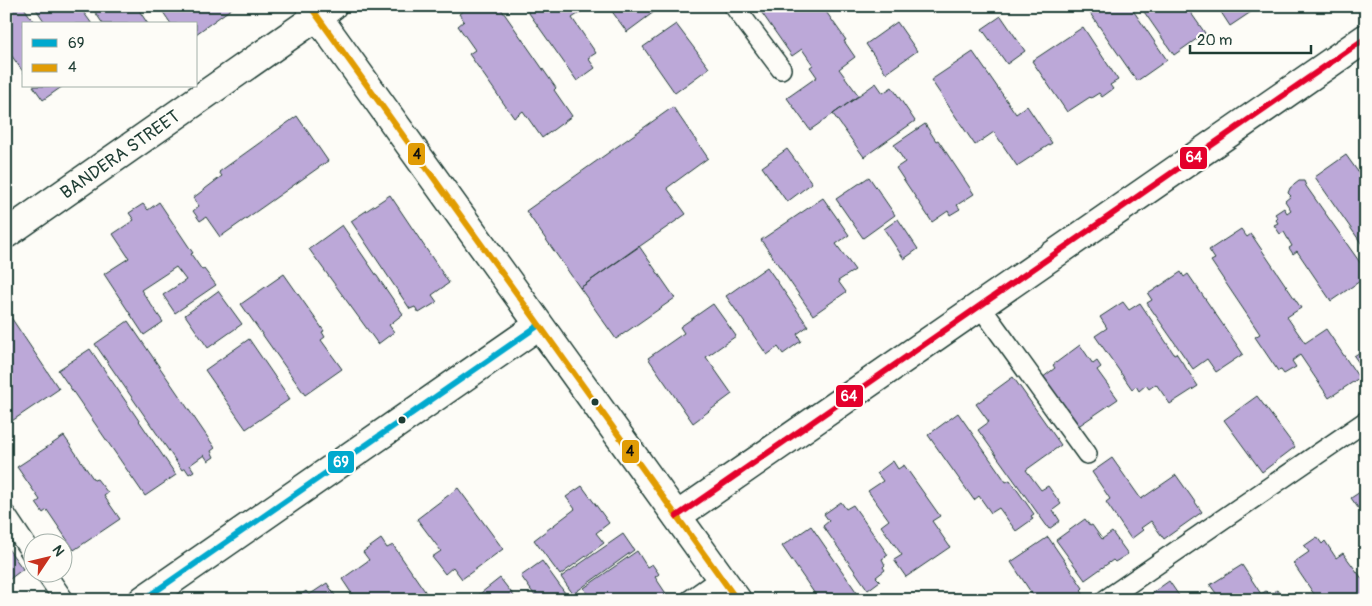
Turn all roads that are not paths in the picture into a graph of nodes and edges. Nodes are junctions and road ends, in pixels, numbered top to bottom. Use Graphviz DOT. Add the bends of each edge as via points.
graph roads {
  1 [pos="734,6"];
  2 [pos="319,10"];
  3 [pos="1366,38"];
  4 [pos="781,68"];
  5 [pos="6,234"];
  6 [pos="980,306"];
  7 [pos="539,325"];
  8 [pos="1366,421"];
  9 [pos="1087,454"];
  10 [pos="6,515"];
  11 [pos="677,516"];
  12 [pos="22,539"];
  13 [pos="53,584"];
  14 [pos="729,589"];
  15 [pos="64,600"];
  16 [pos="143,600"];
  17 [pos="690,600"];
  18 [pos="1105,600"];
  1 -- 4 [label="lane"];
  2 -- 5 [label="street, BANDERA STREET"];
  2 -- 7 [label="street"];
  3 -- 6 [label="street"];
  6 -- 9 [label="lane"];
  6 -- 11 [label="street"];
  7 -- 11 [label="street"];
  7 -- 16 [label="street"];
  8 -- 18 [label="lane"];
  10 -- 12 [label="lane"];
  11 -- 14 [label="street"];
  13 -- 15 [label="lane"];
  14 -- 17 [label="lane"];
}
